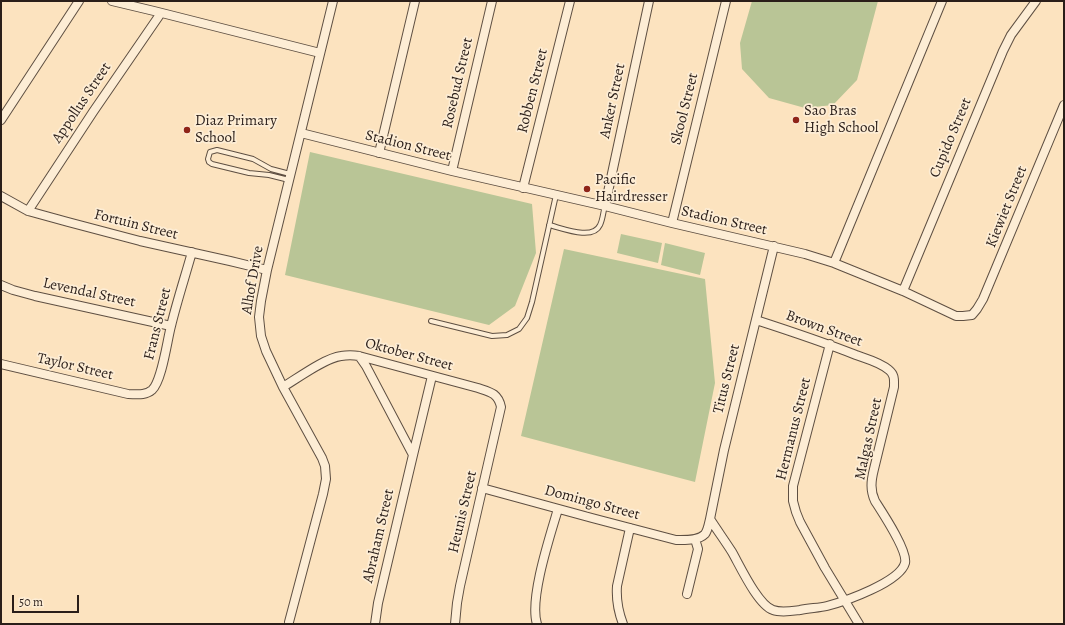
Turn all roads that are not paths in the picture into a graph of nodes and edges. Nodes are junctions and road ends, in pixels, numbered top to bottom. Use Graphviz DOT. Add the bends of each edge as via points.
graph roads {
  1 [pos="79,1"];
  2 [pos="112,1"];
  3 [pos="332,1"];
  4 [pos="415,1"];
  5 [pos="492,1"];
  6 [pos="570,1"];
  7 [pos="649,1"];
  8 [pos="726,1"];
  9 [pos="942,1"];
  10 [pos="1036,1"];
  11 [pos="161,13"];
  12 [pos="320,54"];
  13 [pos="1064,105"];
  14 [pos="1,120"];
  15 [pos="301,134"];
  16 [pos="379,154"];
  17 [pos="452,171"];
  18 [pos="290,177"];
  19 [pos="523,188"];
  20 [pos="556,195"];
  21 [pos="1,196"];
  22 [pos="605,206"];
  23 [pos="28,211"];
  24 [pos="672,223"];
  25 [pos="549,225"];
  26 [pos="774,246"];
  27 [pos="192,252"];
  28 [pos="834,263"];
  29 [pos="267,270"];
  30 [pos="1,285"];
  31 [pos="903,292"];
  32 [pos="969,316"];
  33 [pos="756,320"];
  34 [pos="431,321"];
  35 [pos="171,326"];
  36 [pos="830,344"];
  37 [pos="359,356"];
  38 [pos="1,364"];
  39 [pos="883,366"];
  40 [pos="432,376"];
  41 [pos="283,387"];
  42 [pos="142,395"];
  43 [pos="501,407"];
  44 [pos="413,455"];
  45 [pos="482,488"];
  46 [pos="558,509"];
  47 [pos="710,518"];
  48 [pos="630,528"];
  49 [pos="695,539"];
  50 [pos="687,594"];
  51 [pos="844,601"];
  52 [pos="289,622"];
  53 [pos="375,624"];
  54 [pos="455,624"];
  55 [pos="537,624"];
  56 [pos="623,624"];
  57 [pos="859,624"];
  1 -- 14 [label="street"];
  2 -- 11 [label="street"];
  3 -- 12 [label="street, Alhof Drive"];
  4 -- 16 [label="street"];
  5 -- 17 [label="street, Rosebud Street"];
  6 -- 19 [label="street, Robben Street"];
  7 -- 22 [label="street, Anker Street"];
  8 -- 24 [label="street, Skool Street"];
  9 -- 28 [label="street"];
  10 -- 31 [label="street, Cupido Street" via="1011,35 1003,51"];
  11 -- 12 [label="street"];
  11 -- 23 [label="street, Appollus Street"];
  12 -- 15 [label="street, Alhof Drive"];
  13 -- 32 [label="street, Kiewiet Street" via="984,299 977,310"];
  15 -- 16 [label="street, Stadion Street"];
  15 -- 18 [label="street, Alhof Drive"];
  16 -- 17 [label="street, Stadion Street"];
  17 -- 19 [label="street, Stadion Street"];
  18 -- 18 [label="lane" via="241,172 212,164 208,159 210,152 217,150 253,159"];
  18 -- 29 [label="street, Alhof Drive"];
  19 -- 20 [label="street, Stadion Street"];
  20 -- 22 [label="street, Stadion Street"];
  20 -- 25 [label="lane"];
  21 -- 23 [label="street, Fortuin Street"];
  22 -- 24 [label="street, Stadion Street"];
  22 -- 25 [label="lane" via="600,226 590,233"];
  23 -- 27 [label="street, Fortuin Street"];
  24 -- 26 [label="street, Stadion Street"];
  25 -- 34 [label="lane" via="532,302 527,318 518,329 507,335 492,336"];
  26 -- 28 [label="street, Stadion Street"];
  26 -- 33 [label="street, Titus Street"];
  27 -- 29 [label="street, Fortuin Street"];
  27 -- 35 [label="street, Frans Street"];
  28 -- 31 [label="street, Stadion Street"];
  29 -- 41 [label="street, Alhof Drive" via="259,326 266,351"];
  30 -- 35 [label="street, Levendal Street" via="36,296"];
  31 -- 32 [label="street, Stadion Street" via="956,316"];
  33 -- 36 [label="street, Brown Street"];
  33 -- 47 [label="street, Titus Street"];
  35 -- 42 [label="street, Frans Street" via="160,374 153,390"];
  36 -- 39 [label="street, Brown Street"];
  36 -- 51 [label="street, Hermanus Street" via="793,486 793,501 800,522"];
  37 -- 40 [label="street, Oktober Street"];
  37 -- 41 [label="street, Oktober Street" via="334,357"];
  37 -- 44 [label="street"];
  38 -- 42 [label="street, Taylor Street" via="128,394"];
  39 -- 51 [label="street, Malgas Street" via="894,375 894,387 871,482 872,492 903,550 905,562 896,576"];
  40 -- 43 [label="street, Oktober Street" via="491,392 498,398"];
  40 -- 44 [label="street, Abraham Street"];
  41 -- 52 [label="street, Alhof Drive" via="322,458 326,479"];
  43 -- 45 [label="street, Heunis Street"];
  44 -- 53 [label="street, Abraham Street"];
  45 -- 46 [label="street, Domingo Street"];
  45 -- 54 [label="street, Heunis Street" via="460,586"];
  46 -- 48 [label="street, Domingo Street"];
  46 -- 55 [label="street" via="535,600"];
  47 -- 49 [label="street, Titus Street" via="705,534"];
  47 -- 51 [label="street" via="766,606 773,610 789,611"];
  48 -- 49 [label="street, Domingo Street" via="676,540"];
  48 -- 56 [label="street" via="616,591 617,606"];
  49 -- 50 [label="street" via="698,550"];
  51 -- 57 [label="street, Hermanus Street"];
}
